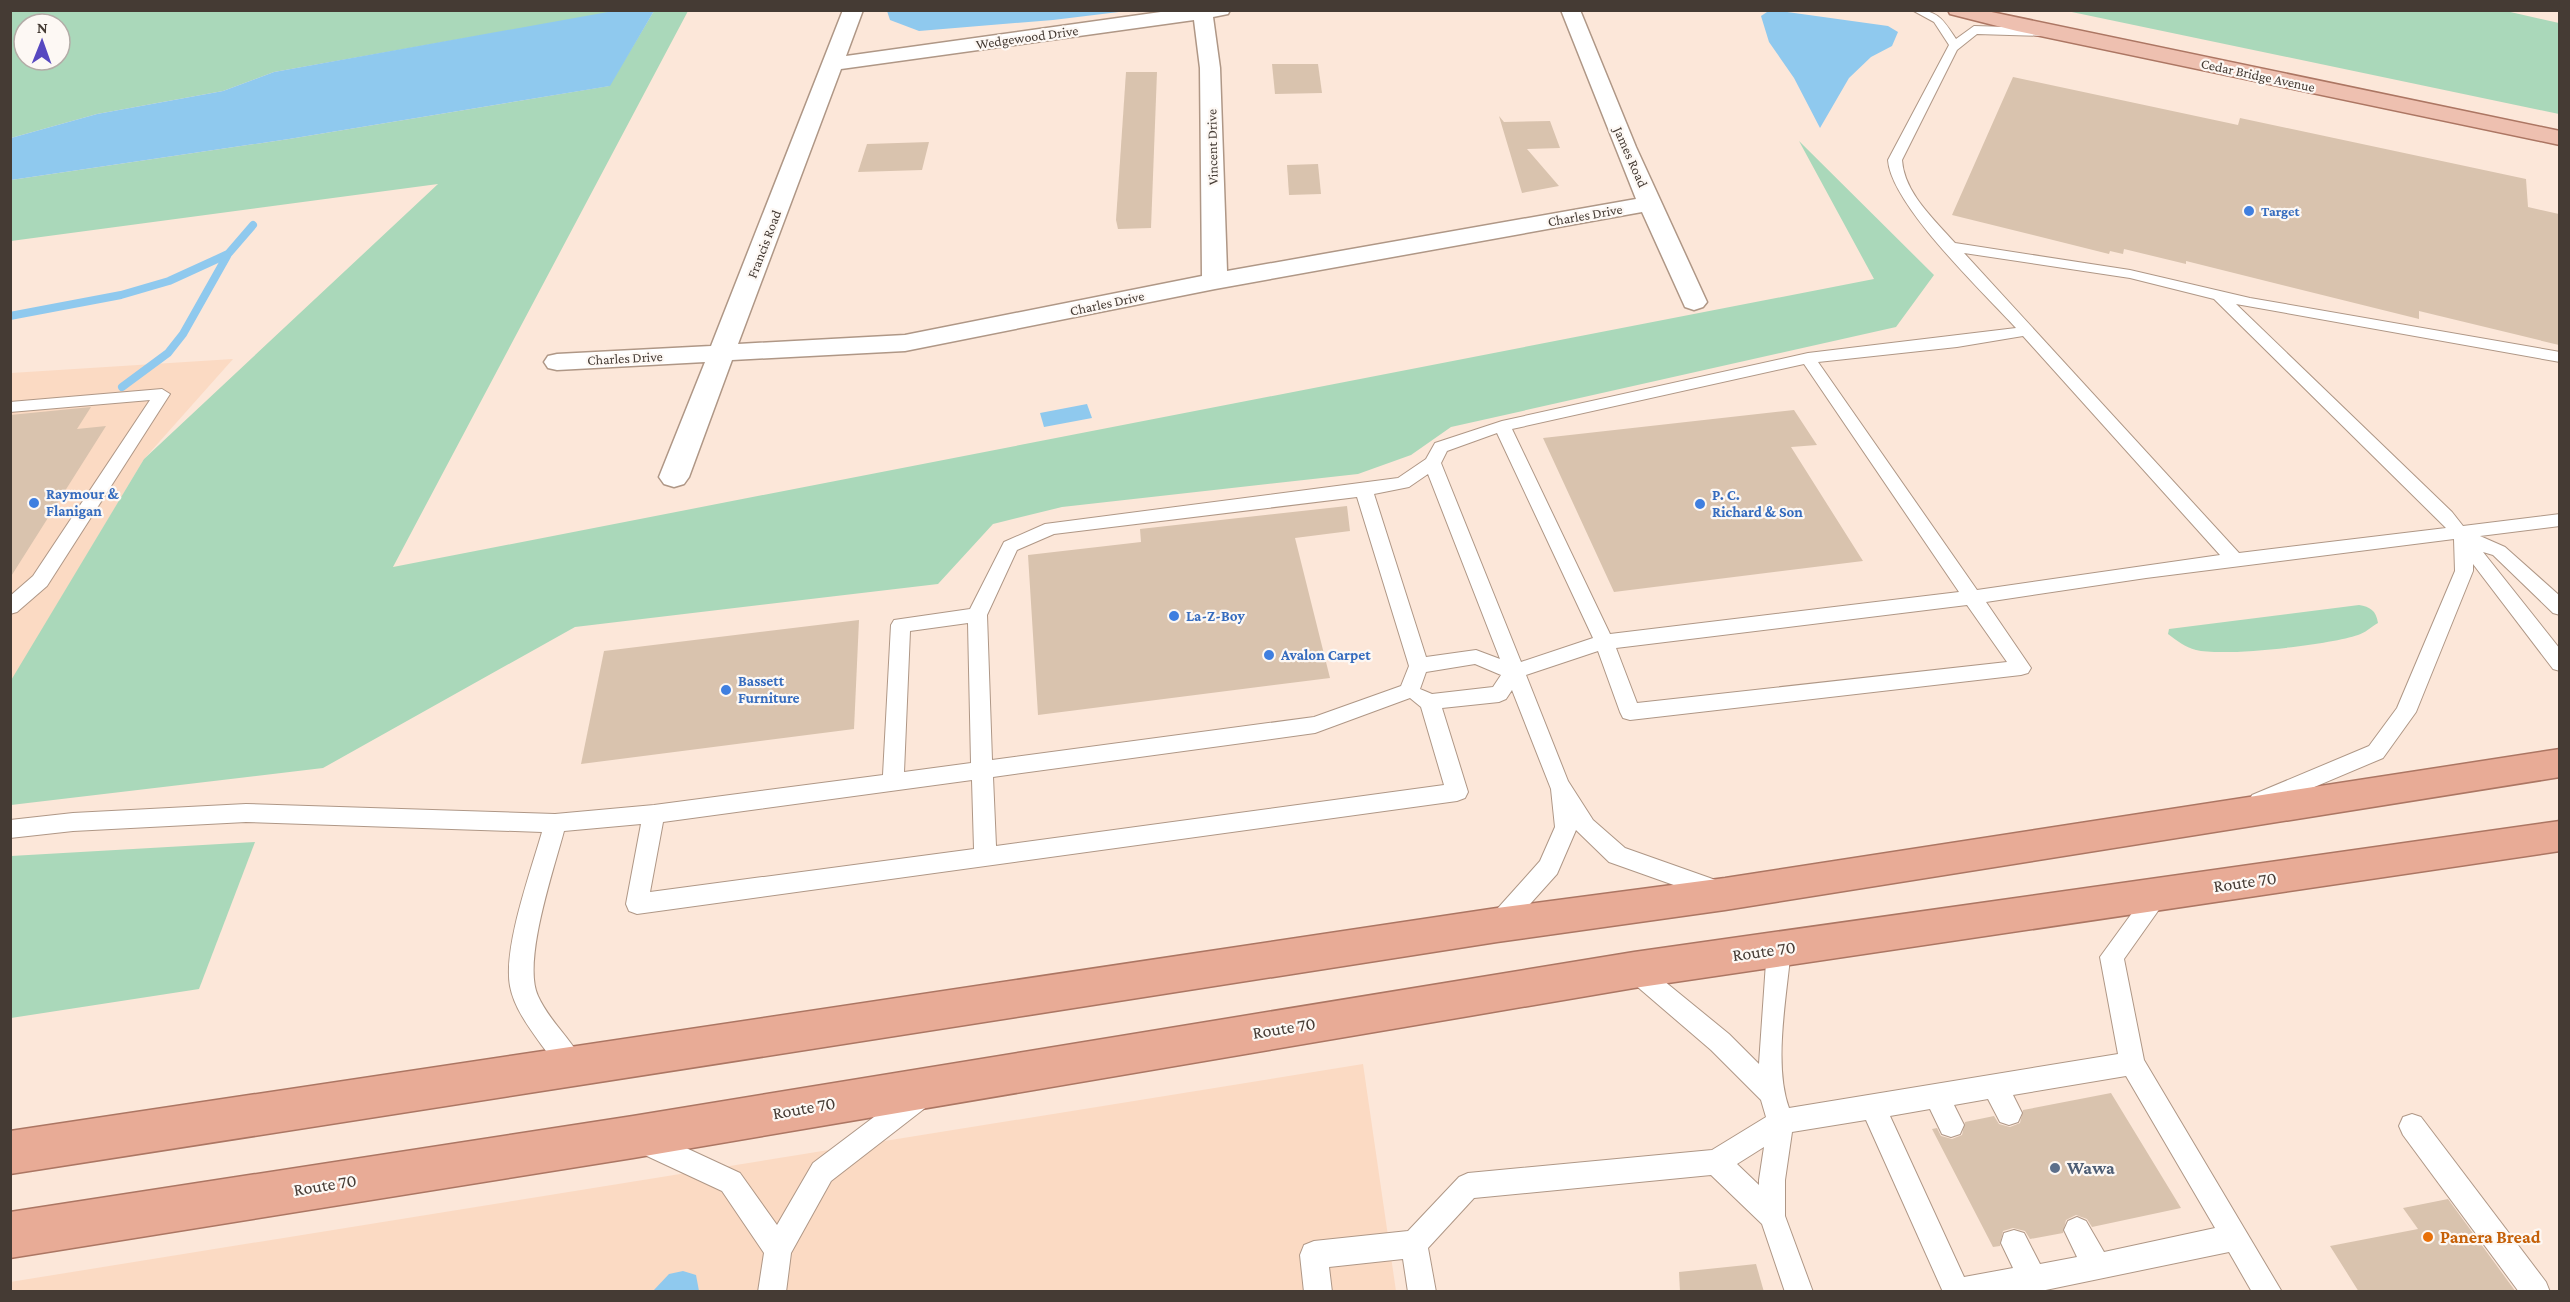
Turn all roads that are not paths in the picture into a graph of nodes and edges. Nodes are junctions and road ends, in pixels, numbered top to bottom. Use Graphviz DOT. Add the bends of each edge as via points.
graph roads {
  1 [pos="853,10"];
  2 [pos="1570,10"];
  3 [pos="1917,10"];
  4 [pos="1957,10"];
  5 [pos="1976,10"];
  6 [pos="1212,12"];
  7 [pos="2017,25"];
  8 [pos="2052,32"];
  9 [pos="1954,44"];
  10 [pos="832,64"];
  11 [pos="2559,138"];
  12 [pos="1652,203"];
  13 [pos="1951,248"];
  14 [pos="1215,281"];
  15 [pos="2218,296"];
  16 [pos="1694,302"];
  17 [pos="2028,331"];
  18 [pos="722,353"];
  19 [pos="2559,357"];
  20 [pos="1808,358"];
  21 [pos="557,362"];
  22 [pos="10,406"];
  23 [pos="1502,426"];
  24 [pos="1432,463"];
  25 [pos="674,477"];
  26 [pos="1364,490"];
  27 [pos="2559,519"];
  28 [pos="2461,533"];
  29 [pos="2235,561"];
  30 [pos="1975,597"];
  31 [pos="10,607"];
  32 [pos="2559,608"];
  33 [pos="977,615"];
  34 [pos="1604,642"];
  35 [pos="2559,664"];
  36 [pos="1419,666"];
  37 [pos="1513,672"];
  38 [pos="1409,691"];
  39 [pos="1430,702"];
  40 [pos="2559,763"];
  41 [pos="981,768"];
  42 [pos="893,781"];
  43 [pos="1559,784"];
  44 [pos="654,814"];
  45 [pos="2223,816"];
  46 [pos="555,823"];
  47 [pos="10,829"];
  48 [pos="2559,836"];
  49 [pos="985,857"];
  50 [pos="1725,894"];
  51 [pos="2159,894"];
  52 [pos="1497,925"];
  53 [pos="1779,948"];
  54 [pos="1634,969"];
  55 [pos="2132,1063"];
  56 [pos="574,1068"];
  57 [pos="935,1086"];
  58 [pos="1995,1087"];
  59 [pos="1771,1093"];
  60 [pos="1937,1097"];
  61 [pos="1874,1108"];
  62 [pos="2009,1113"];
  63 [pos="1781,1122"];
  64 [pos="1951,1125"];
  65 [pos="2412,1126"];
  66 [pos="633,1137"];
  67 [pos="10,1153"];
  68 [pos="1716,1162"];
  69 [pos="1772,1216"];
  70 [pos="2077,1230"];
  71 [pos="10,1234"];
  72 [pos="2234,1238"];
  73 [pos="2014,1243"];
  74 [pos="1414,1244"];
  75 [pos="778,1250"];
  76 [pos="2097,1267"];
  77 [pos="2033,1279"];
  78 [pos="772,1292"];
  79 [pos="1318,1292"];
  80 [pos="1422,1292"];
  81 [pos="1799,1292"];
  82 [pos="1957,1292"];
  83 [pos="2268,1292"];
  84 [pos="2536,1292"];
  1 -- 10 [label="street, Francis Road"];
  2 -- 12 [label="street, James Road"];
  3 -- 9 [label="lane" via="1938,20"];
  4 -- 7 [label="main road, Cedar Bridge Avenue"];
  5 -- 7 [label="main road"];
  6 -- 10 [label="street, Wedgewood Drive"];
  6 -- 14 [label="street, Vincent Drive"];
  7 -- 8 [label="main road, Cedar Bridge Avenue"];
  8 -- 9 [label="lane" via="1974,30"];
  8 -- 11 [label="main road, Cedar Bridge Avenue"];
  9 -- 13 [label="lane" via="1893,170 1907,194"];
  10 -- 18 [label="street, Francis Road"];
  12 -- 14 [label="street, Charles Drive"];
  12 -- 16 [label="street, James Road"];
  13 -- 15 [label="lane" via="2130,274"];
  13 -- 17 [label="lane"];
  14 -- 18 [label="street, Charles Drive" via="905,343"];
  15 -- 19 [label="lane"];
  15 -- 28 [label="lane"];
  17 -- 20 [label="lane"];
  17 -- 29 [label="lane"];
  18 -- 21 [label="street, Charles Drive"];
  18 -- 25 [label="street, Francis Road"];
  20 -- 23 [label="lane"];
  20 -- 30 [label="lane"];
  22 -- 31 [label="lane" via="162,394 40,581"];
  23 -- 24 [label="lane" via="1441,447"];
  23 -- 34 [label="lane"];
  24 -- 26 [label="lane" via="1403,483"];
  24 -- 37 [label="lane"];
  26 -- 33 [label="lane" via="1051,528 1010,546"];
  26 -- 36 [label="lane"];
  27 -- 28 [label="lane"];
  28 -- 29 [label="lane"];
  28 -- 32 [label="lane" via="2499,550"];
  28 -- 35 [label="lane"];
  28 -- 45 [label="lane" via="2464,571 2406,712 2376,752"];
  29 -- 30 [label="lane"];
  30 -- 34 [label="lane"];
  30 -- 34 [label="lane" via="2021,668 1630,712"];
  33 -- 41 [label="lane"];
  33 -- 42 [label="lane" via="901,625"];
  34 -- 37 [label="lane"];
  36 -- 37 [label="lane" via="1476,657"];
  36 -- 38 [label="lane"];
  37 -- 39 [label="lane" via="1498,694"];
  37 -- 43 [label="lane"];
  38 -- 39 [label="lane"];
  38 -- 41 [label="lane" via="1315,724"];
  39 -- 49 [label="lane" via="1457,792"];
  40 -- 45 [label="highway"];
  41 -- 42 [label="lane"];
  41 -- 49 [label="lane"];
  42 -- 44 [label="lane"];
  43 -- 50 [label="lane" via="1586,826 1617,855"];
  43 -- 52 [label="lane" via="1566,827 1549,867"];
  44 -- 46 [label="lane"];
  44 -- 49 [label="lane" via="637,904"];
  45 -- 50 [label="highway"];
  46 -- 47 [label="lane" via="246,813"];
  46 -- 56 [label="lane" via="522,953 521,985 533,1012"];
  48 -- 51 [label="highway, Route 70"];
  50 -- 52 [label="highway"];
  51 -- 53 [label="highway, Route 70"];
  51 -- 55 [label="lane" via="2112,957"];
  52 -- 56 [label="highway"];
  53 -- 54 [label="highway, Route 70"];
  53 -- 59 [label="lane"];
  54 -- 57 [label="highway, Route 70"];
  54 -- 59 [label="lane" via="1720,1042"];
  55 -- 58 [label="lane"];
  55 -- 72 [label="lane"];
  56 -- 67 [label="highway"];
  57 -- 66 [label="highway, Route 70"];
  57 -- 75 [label="lane" via="822,1172"];
  58 -- 60 [label="lane"];
  58 -- 62 [label="lane"];
  59 -- 63 [label="lane"];
  60 -- 61 [label="lane"];
  60 -- 64 [label="lane"];
  61 -- 63 [label="lane"];
  61 -- 82 [label="lane"];
  63 -- 68 [label="lane"];
  63 -- 69 [label="lane" via="1772,1180"];
  65 -- 84 [label="lane"];
  66 -- 71 [label="highway, Route 70"];
  66 -- 75 [label="lane" via="731,1182"];
  68 -- 69 [label="lane"];
  68 -- 74 [label="lane" via="1468,1186"];
  69 -- 81 [label="lane"];
  70 -- 76 [label="lane"];
  72 -- 76 [label="lane"];
  72 -- 83 [label="lane"];
  73 -- 77 [label="lane"];
  74 -- 79 [label="lane" via="1314,1255"];
  74 -- 80 [label="lane"];
  75 -- 78 [label="lane"];
  76 -- 77 [label="lane"];
  77 -- 82 [label="lane"];
}
